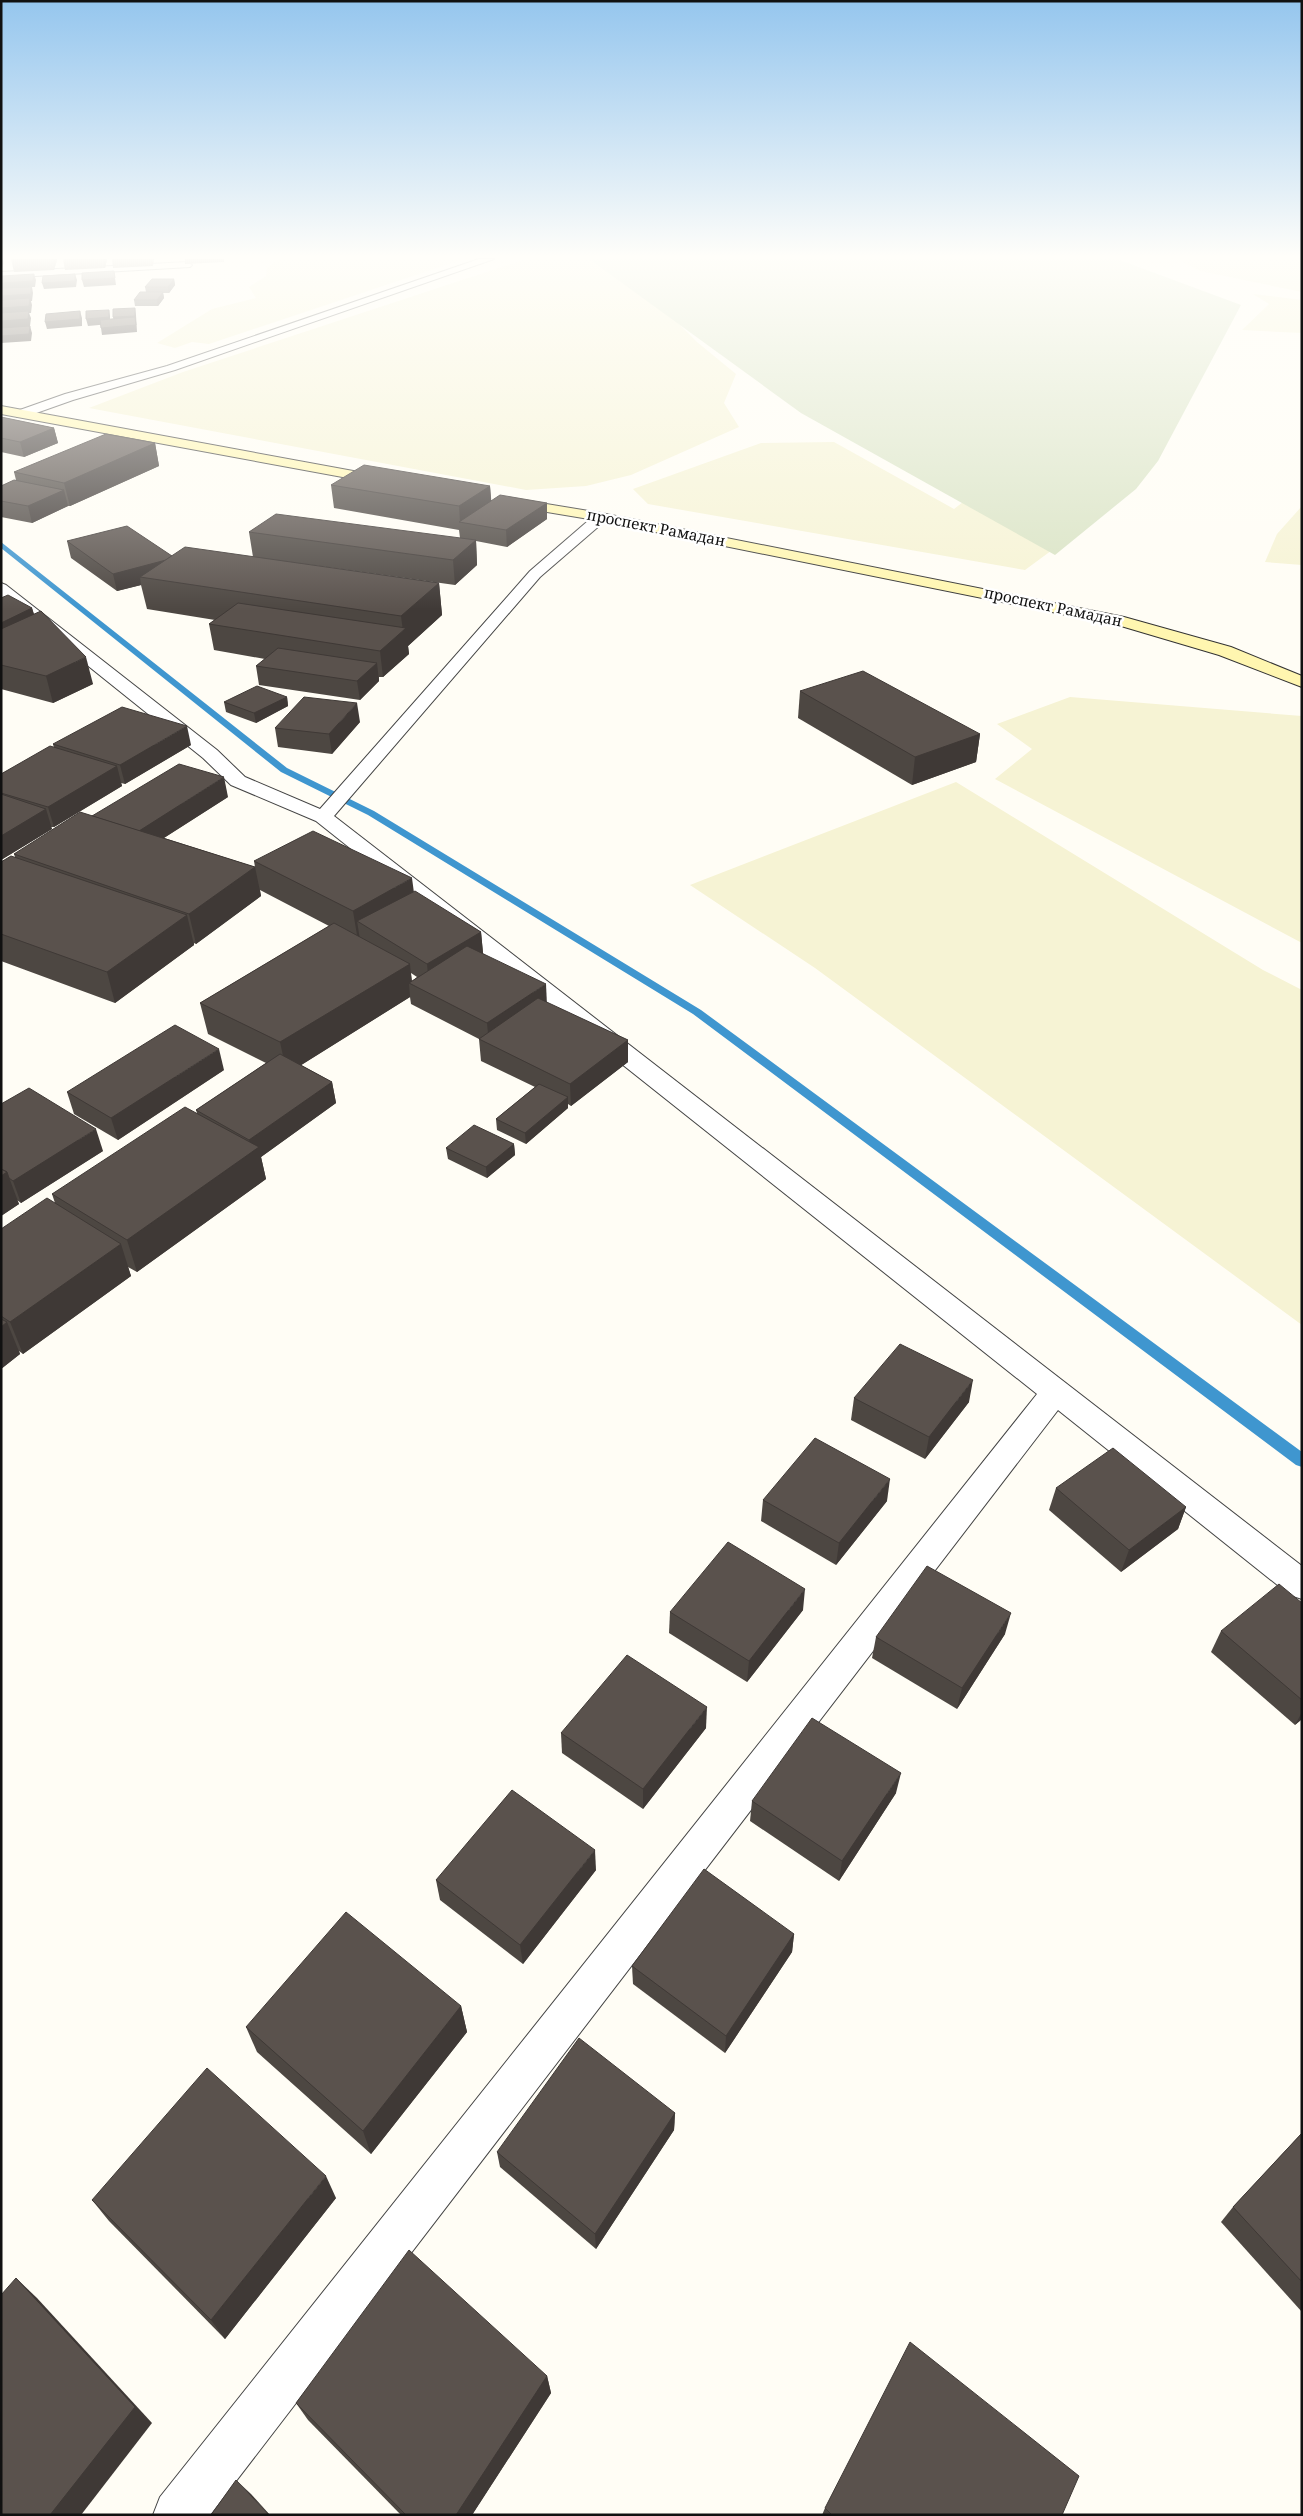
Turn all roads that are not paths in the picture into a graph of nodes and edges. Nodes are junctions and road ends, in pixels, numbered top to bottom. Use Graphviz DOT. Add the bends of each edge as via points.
graph roads {
  1 [pos="142,376"];
  2 [pos="1,410"];
  3 [pos="21,414"];
  4 [pos="404,484"];
  5 [pos="493,499"];
  6 [pos="601,517"];
  7 [pos="1,588"];
  8 [pos="1302,682"];
  9 [pos="329,811"];
  10 [pos="1056,1392"];
  11 [pos="1302,1585"];
  12 [pos="178,2515"];
  1 -- 3 [label="street"];
  2 -- 3 [label="main road"];
  3 -- 4 [label="main road"];
  5 -- 6 [label="main road, проспект Рамадан"];
  6 -- 8 [label="main road, проспект Рамадан" via="1124,622 1225,651"];
  6 -- 9 [label="street" via="535,574"];
  7 -- 9 [label="street" via="201,759 238,781"];
  9 -- 10 [label="street"];
  10 -- 11 [label="street"];
  10 -- 12 [label="street"];
}
